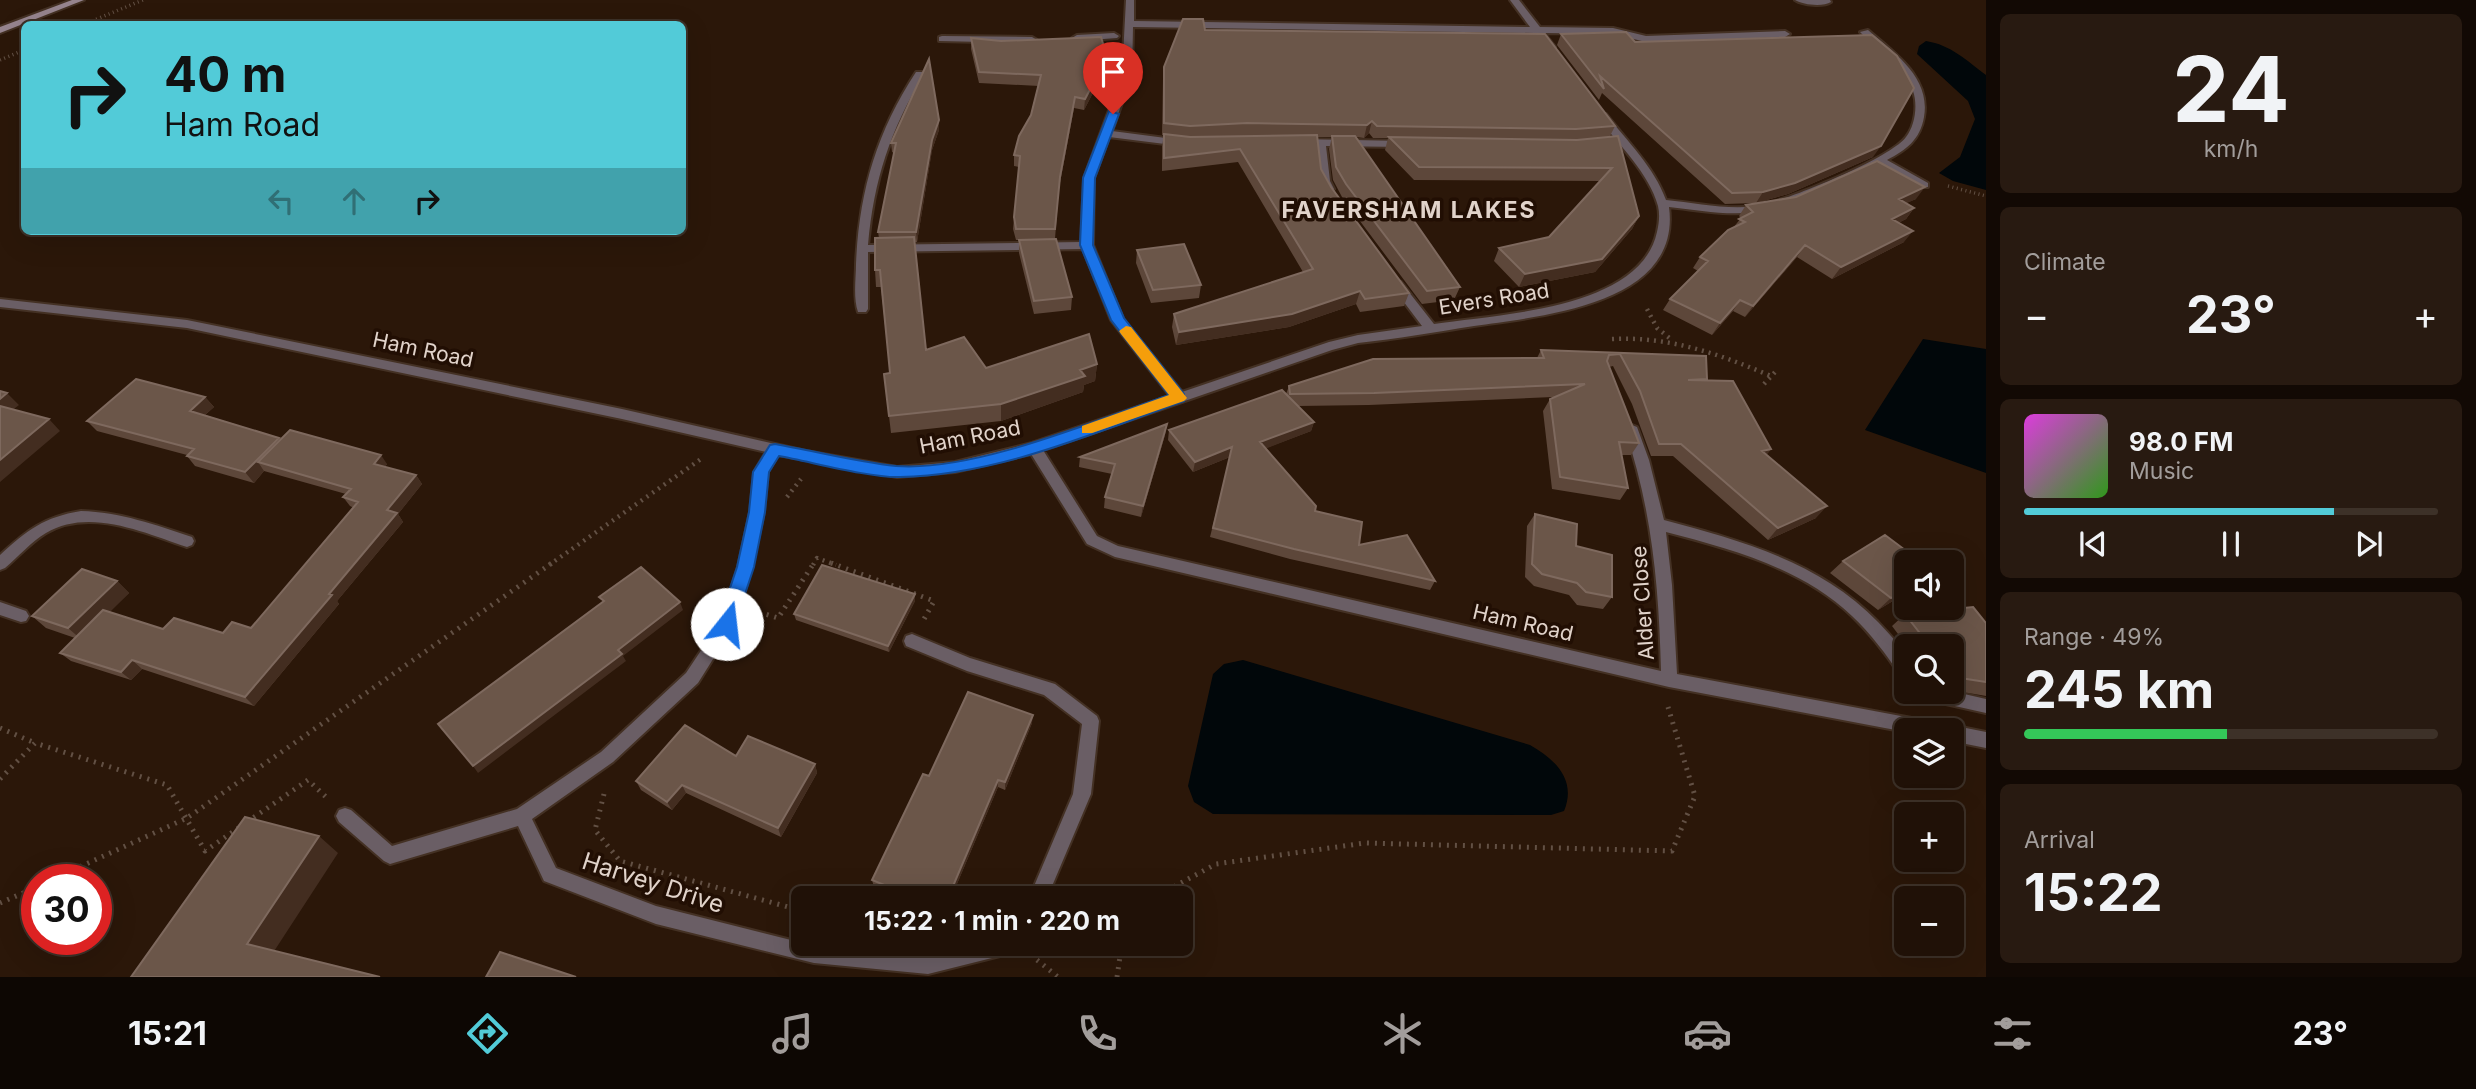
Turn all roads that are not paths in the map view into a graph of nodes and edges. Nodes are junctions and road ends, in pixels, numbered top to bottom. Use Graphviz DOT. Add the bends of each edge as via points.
graph roads {
  1 [pos="80,0"];
  2 [pos="1130,0"];
  3 [pos="1514,0"];
  4 [pos="1799,0"];
  5 [pos="1827,2"];
  6 [pos="24,21"];
  7 [pos="21,22"];
  8 [pos="1130,23"];
  9 [pos="0,30"];
  10 [pos="1537,32"];
  11 [pos="1865,32"];
  12 [pos="1785,34"];
  13 [pos="1114,36"];
  14 [pos="942,39"];
  15 [pos="1068,39"];
  16 [pos="1044,40"];
  17 [pos="1560,60"];
  18 [pos="919,74"];
  19 [pos="1591,101"];
  20 [pos="1106,133"];
  21 [pos="1283,142"];
  22 [pos="1321,143"];
  23 [pos="1188,144"];
  24 [pos="1418,144"];
  25 [pos="1880,161"];
  26 [pos="1924,186"];
  27 [pos="1335,199"];
  28 [pos="1662,203"];
  29 [pos="1087,245"];
  30 [pos="861,249"];
  31 [pos="1392,278"];
  32 [pos="0,303"];
  33 [pos="862,309"];
  34 [pos="1431,329"];
  35 [pos="1179,398"];
  36 [pos="1623,410"];
  37 [pos="1034,448"];
  38 [pos="775,449"];
  39 [pos="1658,524"];
  40 [pos="187,541"];
  41 [pos="0,564"];
  42 [pos="0,608"];
  43 [pos="21,616"];
  44 [pos="912,641"];
  45 [pos="1894,655"];
  46 [pos="1669,680"];
  47 [pos="1964,701"];
  48 [pos="1986,706"];
  49 [pos="1894,722"];
  50 [pos="1964,736"];
  51 [pos="1986,740"];
  52 [pos="345,816"];
  53 [pos="522,816"];
  54 [pos="1043,886"];
  55 [pos="791,948"];
  56 [pos="837,956"];
  57 [pos="962,956"];
  1 -- 6 [label="street"];
  2 -- 8 [label="street"];
  3 -- 10 [label="street"];
  4 -- 5 [label="street"];
  7 -- 9 [label="street"];
  8 -- 10 [label="street"];
  8 -- 20 [label="street" via="1127,75"];
  10 -- 12 [label="street" via="1613,31 1646,39"];
  10 -- 17 [label="street"];
  11 -- 25 [label="street" via="1897,62 1918,92 1916,128 1907,143"];
  13 -- 15 [label="street"];
  14 -- 16 [label="street"];
  18 -- 30 [label="street" via="887,127 866,198"];
  19 -- 28 [label="street" via="1616,142 1650,179"];
  20 -- 23 [label="street"];
  20 -- 29 [label="street" via="1089,178"];
  21 -- 22 [label="street"];
  22 -- 24 [label="street"];
  22 -- 27 [label="street" via="1325,181"];
  25 -- 26 [label="street"];
  25 -- 28 [label="street" via="1768,208"];
  28 -- 34 [label="street, Evers Road" via="1665,219 1653,256 1642,272 1616,289 1583,303"];
  29 -- 30 [label="street"];
  29 -- 35 [label="street" via="1118,320"];
  30 -- 33 [label="street"];
  31 -- 34 [label="street"];
  32 -- 38 [label="street, Ham Road" via="187,324"];
  34 -- 35 [label="street, Evers Road" via="1329,346"];
  35 -- 37 [label="street, Evers Road"];
  36 -- 39 [label="street, Alder Close" via="1639,447"];
  37 -- 38 [label="street, Ham Road" via="956,467 897,472"];
  37 -- 46 [label="street, Ham Road" via="1092,540 1115,551"];
  38 -- 53 [label="street" via="761,472 745,567 727,624 692,678 607,757"];
  39 -- 45 [label="street, Alder Close" via="1764,554 1812,577 1862,616"];
  39 -- 46 [label="street, Alder Close"];
  40 -- 41 [label="street" via="108,516 69,519 44,527"];
  42 -- 43 [label="street"];
  44 -- 54 [label="street" via="967,664 1049,689 1091,721 1082,794"];
  46 -- 49 [label="street, Ham Road"];
  47 -- 48 [label="street"];
  50 -- 51 [label="street"];
  52 -- 53 [label="street" via="390,855"];
  53 -- 55 [label="street, Harvey Drive" via="550,875 656,915"];
  56 -- 57 [label="street, Harvey Drive" via="928,964"];
}
